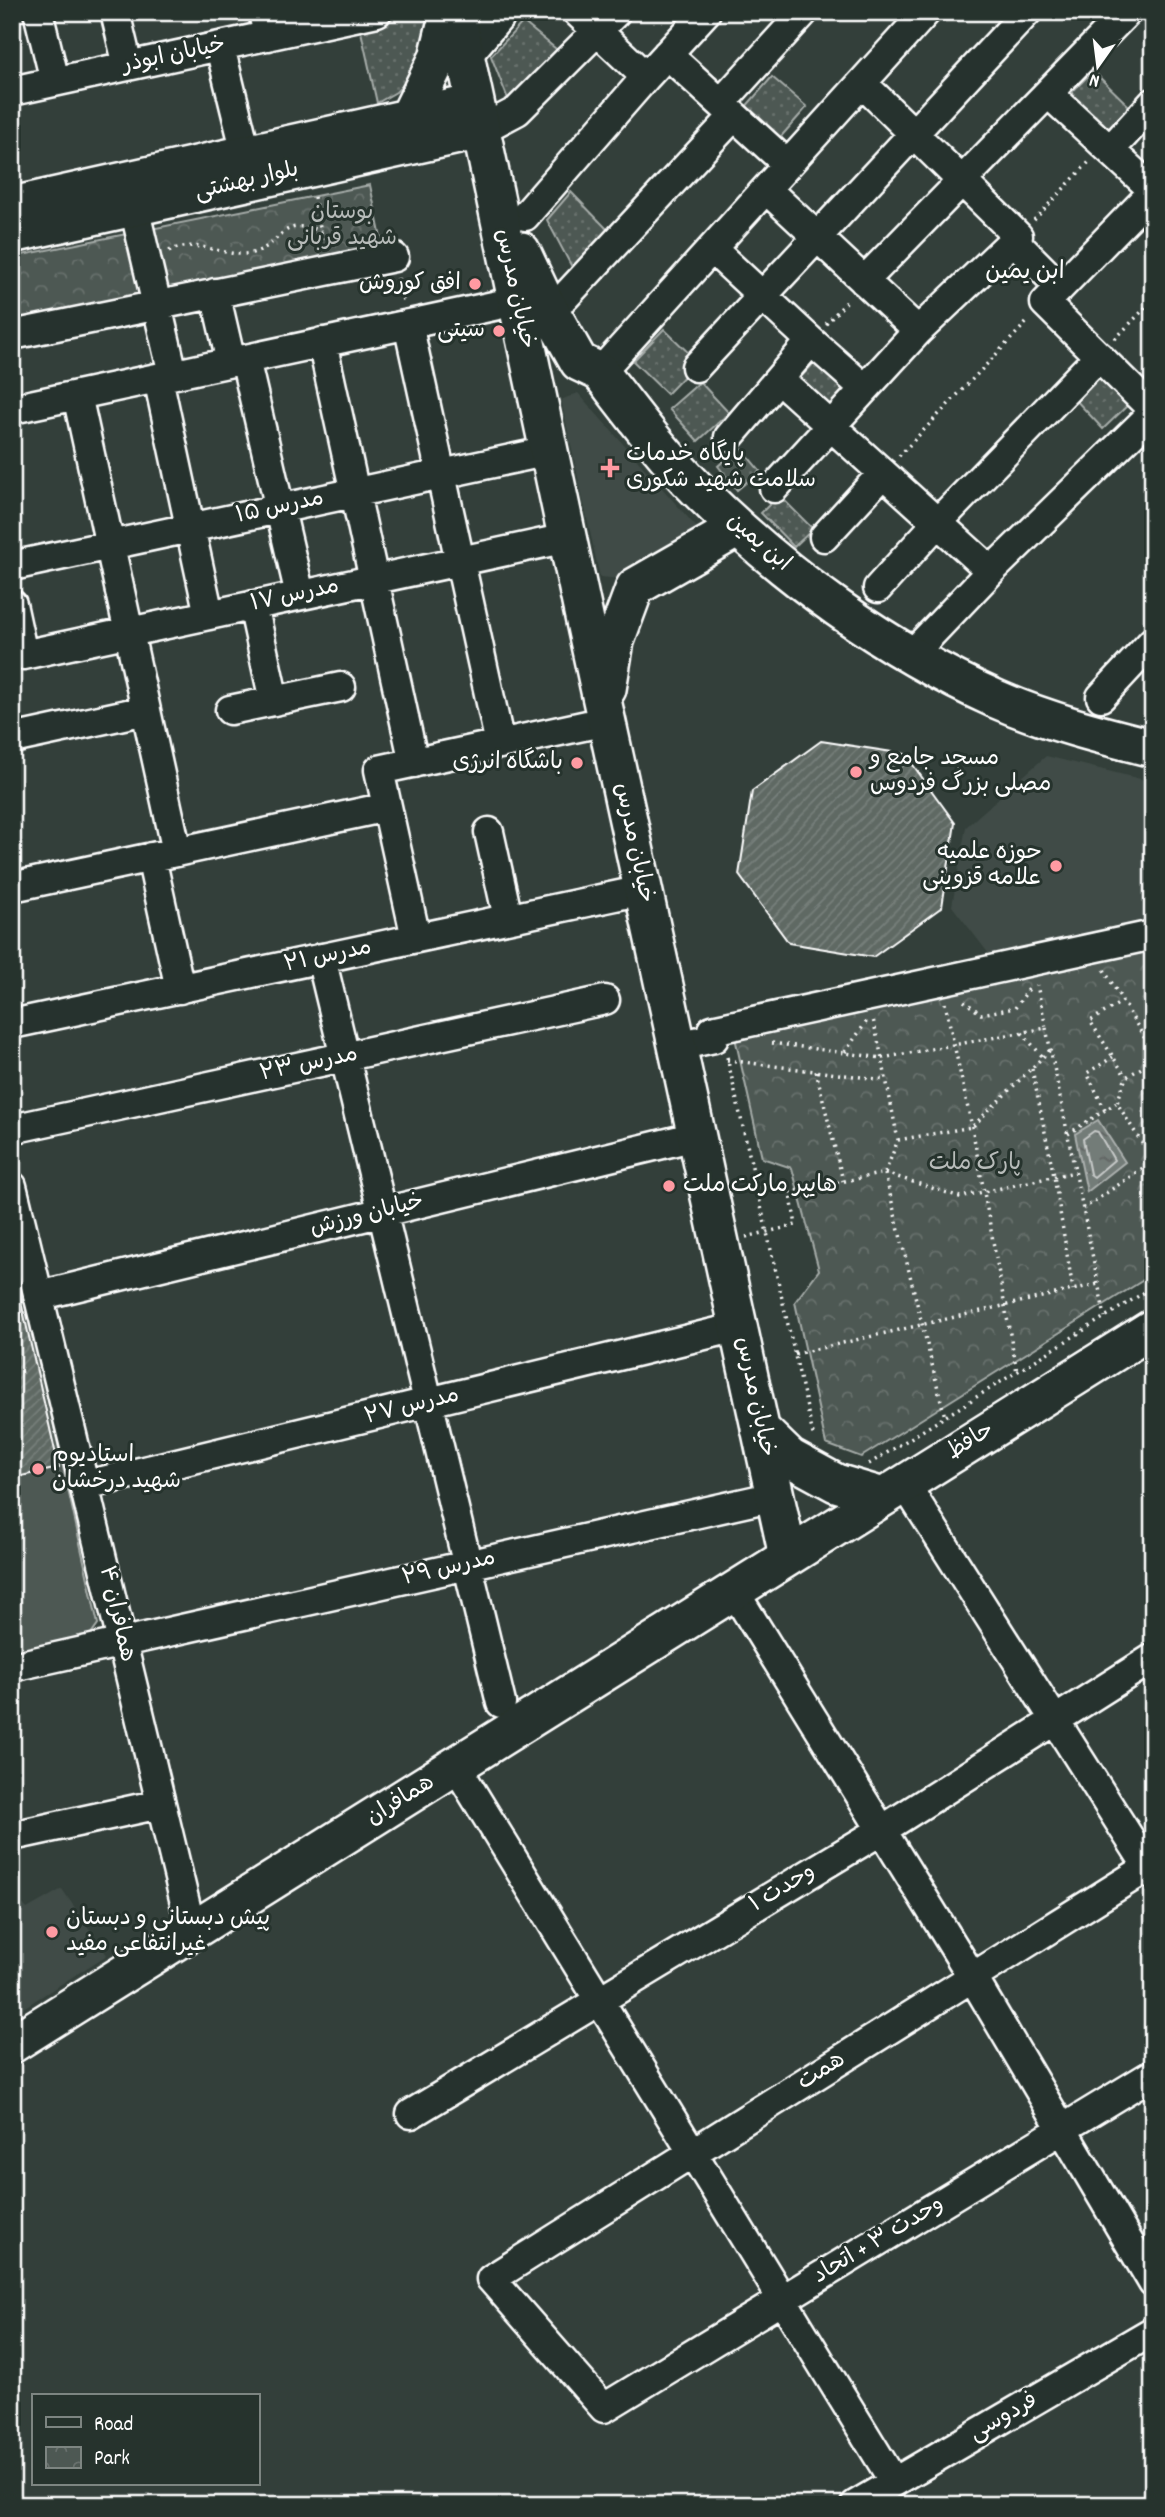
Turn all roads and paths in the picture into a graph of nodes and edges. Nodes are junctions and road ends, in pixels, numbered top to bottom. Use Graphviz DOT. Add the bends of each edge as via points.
graph roads {
  1 [pos="38,12"];
  2 [pos="115,12"];
  3 [pos="377,12"];
  4 [pos="449,12"];
  5 [pos="456,12"];
  6 [pos="503,12"];
  7 [pos="577,12"];
  8 [pos="706,12"];
  9 [pos="804,12"];
  10 [pos="926,12"];
  11 [pos="1027,12"];
  12 [pos="1115,16"];
  13 [pos="607,22"];
  14 [pos="266,24"];
  15 [pos="220,47"];
  16 [pos="667,54"];
  17 [pos="466,57"];
  18 [pos="128,66"];
  19 [pos="646,77"];
  20 [pos="55,82"];
  21 [pos="863,84"];
  22 [pos="12,91"];
  23 [pos="1049,94"];
  24 [pos="1153,103"];
  25 [pos="727,109"];
  26 [pos="478,116"];
  27 [pos="409,117"];
  28 [pos="913,134"];
  29 [pos="373,140"];
  30 [pos="1107,148"];
  31 [pos="246,153"];
  32 [pos="788,164"];
  33 [pos="308,168"];
  34 [pos="962,182"];
  35 [pos="493,189"];
  36 [pos="766,189"];
  37 [pos="1153,191"];
  38 [pos="12,206"];
  39 [pos="134,207"];
  40 [pos="525,216"];
  41 [pos="321,231"];
  42 [pos="12,234"];
  43 [pos="818,237"];
  44 [pos="1016,238"];
  45 [pos="712,249"];
  46 [pos="394,257"];
  47 [pos="148,264"];
  48 [pos="329,270"];
  49 [pos="864,282"];
  50 [pos="215,293"];
  51 [pos="1052,295"];
  52 [pos="763,296"];
  53 [pos="565,297"];
  54 [pos="1153,300"];
  55 [pos="517,301"];
  56 [pos="157,305"];
  57 [pos="408,324"];
  58 [pos="918,331"];
  59 [pos="12,335"];
  60 [pos="811,341"];
  61 [pos="322,342"];
  62 [pos="1099,356"];
  63 [pos="238,360"];
  64 [pos="696,367"];
  65 [pos="600,372"];
  66 [pos="166,376"];
  67 [pos="779,379"];
  68 [pos="864,388"];
  69 [pos="77,395"];
  70 [pos="12,409"];
  71 [pos="830,425"];
  72 [pos="1148,425"];
  73 [pos="729,437"];
  74 [pos="549,451"];
  75 [pos="883,473"];
  76 [pos="441,474"];
  77 [pos="774,488"];
  78 [pos="355,492"];
  79 [pos="279,508"];
  80 [pos="937,522"];
  81 [pos="190,527"];
  82 [pos="738,527"];
  83 [pos="824,537"];
  84 [pos="110,545"];
  85 [pos="570,552"];
  86 [pos="460,561"];
  87 [pos="12,566"];
  88 [pos="992,571"];
  89 [pos="374,579"];
  90 [pos="635,587"];
  91 [pos="878,588"];
  92 [pos="300,595"];
  93 [pos="253,605"];
  94 [pos="209,615"];
  95 [pos="14,617"];
  96 [pos="129,632"];
  97 [pos="1153,641"];
  98 [pos="911,655"];
  99 [pos="341,687"];
  100 [pos="1101,697"];
  101 [pos="274,701"];
  102 [pos="146,710"];
  103 [pos="230,710"];
  104 [pos="606,721"];
  105 [pos="12,739"];
  106 [pos="500,744"];
  107 [pos="1153,748"];
  108 [pos="414,763"];
  109 [pos="387,807"];
  110 [pos="489,832"];
  111 [pos="164,854"];
  112 [pos="12,887"];
  113 [pos="643,890"];
  114 [pos="508,918"];
  115 [pos="1153,935"];
  116 [pos="415,938"];
  117 [pos="321,958"];
  118 [pos="1103,967"];
  119 [pos="180,989"];
  120 [pos="956,995"];
  121 [pos="944,998"];
  122 [pos="605,1000"];
  123 [pos="1123,1001"];
  124 [pos="12,1024"];
  125 [pos="1046,1028"];
  126 [pos="1022,1032"];
  127 [pos="761,1041"];
  128 [pos="954,1045"];
  129 [pos="677,1046"];
  130 [pos="1152,1048"];
  131 [pos="1050,1049"];
  132 [pos="725,1051"];
  133 [pos="845,1052"];
  134 [pos="344,1057"];
  135 [pos="1043,1057"];
  136 [pos="1113,1057"];
  137 [pos="881,1058"];
  138 [pos="727,1060"];
  139 [pos="1153,1061"];
  140 [pos="1032,1069"];
  141 [pos="816,1071"];
  142 [pos="1126,1077"];
  143 [pos="886,1080"];
  144 [pos="1117,1103"];
  145 [pos="1105,1110"];
  146 [pos="972,1126"];
  147 [pos="12,1129"];
  148 [pos="1068,1134"];
  149 [pos="696,1136"];
  150 [pos="898,1140"];
  151 [pos="1153,1147"];
  152 [pos="1153,1161"];
  153 [pos="1075,1172"];
  154 [pos="885,1173"];
  155 [pos="1054,1176"];
  156 [pos="843,1182"];
  157 [pos="12,1186"];
  158 [pos="984,1192"];
  159 [pos="1083,1209"];
  160 [pos="382,1212"];
  161 [pos="767,1232"];
  162 [pos="720,1244"];
  163 [pos="1098,1284"];
  164 [pos="1153,1287"];
  165 [pos="1073,1290"];
  166 [pos="38,1296"];
  167 [pos="1005,1305"];
  168 [pos="1105,1317"];
  169 [pos="922,1324"];
  170 [pos="738,1327"];
  171 [pos="1153,1328"];
  172 [pos="794,1354"];
  173 [pos="1017,1372"];
  174 [pos="428,1403"];
  175 [pos="945,1417"];
  176 [pos="760,1429"];
  177 [pos="817,1449"];
  178 [pos="885,1482"];
  179 [pos="86,1485"];
  180 [pos="775,1496"];
  181 [pos="788,1556"];
  182 [pos="467,1565"];
  183 [pos="734,1591"];
  184 [pos="122,1642"];
  185 [pos="1153,1658"];
  186 [pos="12,1667"];
  187 [pos="500,1703"];
  188 [pos="1055,1718"];
  189 [pos="456,1766"];
  190 [pos="160,1804"];
  191 [pos="882,1830"];
  192 [pos="12,1836"];
  193 [pos="1151,1869"];
  194 [pos="192,1932"];
  195 [pos="973,1978"];
  196 [pos="598,2000"];
  197 [pos="12,2044"];
  198 [pos="1153,2074"];
  199 [pos="411,2113"];
  200 [pos="1063,2129"];
  201 [pos="694,2152"];
  202 [pos="1153,2283"];
  203 [pos="783,2299"];
  204 [pos="1153,2331"];
  205 [pos="604,2408"];
  206 [pos="894,2482"];
  207 [pos="855,2505"];
  1 -- 20 [label="street"];
  2 -- 18 [label="street"];
  3 -- 14 [label="street, خیابان ابوذر"];
  4 -- 27 [label="main road" via="438,58"];
  5 -- 17 [label="main road, خیابان مدرس"];
  6 -- 17 [label="street"];
  7 -- 13 [label="street"];
  8 -- 16 [label="street"];
  9 -- 25 [label="street"];
  10 -- 21 [label="street"];
  11 -- 28 [label="street"];
  12 -- 23 [label="street"];
  13 -- 19 [label="street"];
  13 -- 26 [label="street" via="517,111"];
  14 -- 15 [label="street, خیابان ابوذر"];
  15 -- 18 [label="street, خیابان ابوذر"];
  15 -- 31 [label="street"];
  16 -- 19 [label="street"];
  16 -- 25 [label="street"];
  17 -- 26 [label="main road, خیابان مدرس"];
  18 -- 20 [label="street, خیابان ابوذر"];
  19 -- 40 [label="street"];
  20 -- 22 [label="street, خیابان ابوذر"];
  21 -- 28 [label="street"];
  21 -- 32 [label="street"];
  23 -- 30 [label="street"];
  23 -- 34 [label="street"];
  24 -- 30 [label="street"];
  25 -- 32 [label="street"];
  25 -- 53 [label="street"];
  26 -- 27 [label="main road, بلوار بهشتی"];
  26 -- 29 [label="main road, بلوار بهشتی"];
  26 -- 35 [label="main road, خیابان مدرس"];
  26 -- 40 [label="main road, خیابان مدرس"];
  27 -- 29 [label="main road, بلوار بهشتی"];
  28 -- 34 [label="street"];
  28 -- 43 [label="street"];
  29 -- 31 [label="main road, بلوار بهشتی"];
  29 -- 33 [label="main road, بلوار بهشتی"];
  30 -- 37 [label="street"];
  30 -- 44 [label="path"];
  31 -- 38 [label="main road, بلوار بهشتی"];
  32 -- 36 [label="street"];
  33 -- 39 [label="main road, بلوار بهشتی"];
  33 -- 41 [label="path"];
  34 -- 44 [label="street"];
  34 -- 49 [label="street"];
  35 -- 55 [label="main road, خیابان مدرس"];
  35 -- 65 [label="main road, ابن یمین" via="545,302 579,362"];
  36 -- 43 [label="street"];
  36 -- 45 [label="street"];
  37 -- 51 [label="street"];
  39 -- 42 [label="main road, بلوار بهشتی"];
  39 -- 47 [label="street"];
  40 -- 53 [label="main road, خیابان مدرس"];
  41 -- 47 [label="path" via="288,228 268,246 251,253 201,246 173,249"];
  41 -- 48 [label="path"];
  43 -- 49 [label="street"];
  43 -- 52 [label="street"];
  44 -- 51 [label="street"];
  44 -- 58 [label="street"];
  45 -- 52 [label="street"];
  45 -- 65 [label="street"];
  46 -- 48 [label="street"];
  46 -- 57 [label="path"];
  47 -- 56 [label="street"];
  48 -- 50 [label="street"];
  49 -- 58 [label="street"];
  49 -- 60 [label="path"];
  50 -- 56 [label="street"];
  50 -- 63 [label="street"];
  51 -- 62 [label="street"];
  51 -- 75 [label="path"];
  52 -- 60 [label="street"];
  52 -- 64 [label="street"];
  53 -- 65 [label="main road, خیابان مدرس" via="596,351"];
  54 -- 62 [label="path"];
  55 -- 57 [label="street"];
  55 -- 74 [label="main road, خیابان مدرس"];
  56 -- 59 [label="street"];
  56 -- 66 [label="street"];
  57 -- 61 [label="street"];
  57 -- 76 [label="street"];
  58 -- 68 [label="street"];
  60 -- 67 [label="street"];
  60 -- 68 [label="street"];
  61 -- 63 [label="street"];
  61 -- 78 [label="street"];
  62 -- 72 [label="street"];
  62 -- 80 [label="street"];
  63 -- 66 [label="street"];
  63 -- 79 [label="street"];
  65 -- 82 [label="main road, ابن یمین" via="688,478"];
  66 -- 69 [label="street"];
  66 -- 81 [label="street"];
  67 -- 71 [label="street"];
  67 -- 73 [label="street"];
  68 -- 71 [label="street"];
  69 -- 70 [label="street"];
  69 -- 84 [label="street"];
  71 -- 75 [label="street"];
  71 -- 77 [label="street"];
  72 -- 88 [label="street"];
  74 -- 76 [label="street, مدرس ۱۵"];
  74 -- 85 [label="main road, خیابان مدرس"];
  75 -- 80 [label="street"];
  75 -- 83 [label="street"];
  76 -- 78 [label="street, مدرس ۱۵"];
  76 -- 86 [label="street"];
  78 -- 79 [label="street, مدرس ۱۵"];
  78 -- 89 [label="street"];
  79 -- 81 [label="street, مدرس ۱۵"];
  79 -- 92 [label="street"];
  80 -- 88 [label="street"];
  80 -- 91 [label="street"];
  81 -- 84 [label="street, مدرس ۱۵"];
  81 -- 94 [label="street"];
  82 -- 90 [label="main road"];
  82 -- 98 [label="main road, ابن یمین" via="822,597"];
  84 -- 87 [label="street, مدرس ۱۵"];
  84 -- 96 [label="street"];
  85 -- 86 [label="street, مدرس ۱۷"];
  85 -- 90 [label="main road" via="591,579"];
  85 -- 104 [label="main road, خیابان مدرس"];
  86 -- 89 [label="street, مدرس ۱۷"];
  86 -- 106 [label="street"];
  88 -- 98 [label="street"];
  89 -- 92 [label="street, مدرس ۱۷"];
  89 -- 108 [label="street"];
  90 -- 104 [label="main road" via="610,664"];
  92 -- 93 [label="street, مدرس ۱۷"];
  93 -- 94 [label="street, مدرس ۱۷"];
  93 -- 101 [label="street"];
  94 -- 96 [label="street, مدرس ۱۷"];
  95 -- 96 [label="street, مدرس ۱۷" via="23,655"];
  96 -- 102 [label="street"];
  97 -- 100 [label="street"];
  98 -- 107 [label="main road, ابن یمین" via="996,699 1089,732"];
  99 -- 101 [label="street"];
  101 -- 103 [label="street"];
  102 -- 105 [label="street"];
  102 -- 111 [label="street"];
  104 -- 106 [label="street"];
  104 -- 113 [label="main road, خیابان مدرس"];
  106 -- 108 [label="street"];
  108 -- 109 [label="street" via="379,770"];
  109 -- 111 [label="street"];
  109 -- 116 [label="street"];
  110 -- 114 [label="street"];
  111 -- 112 [label="street"];
  111 -- 119 [label="street"];
  113 -- 114 [label="street, مدرس ۲۱"];
  113 -- 129 [label="main road, خیابان مدرس"];
  114 -- 116 [label="street, مدرس ۲۱"];
  115 -- 129 [label="street" via="712,1030 714,1038"];
  116 -- 117 [label="street, مدرس ۲۱"];
  117 -- 119 [label="street, مدرس ۲۱"];
  117 -- 134 [label="street"];
  118 -- 123 [label="path"];
  119 -- 124 [label="street, مدرس ۲۱"];
  120 -- 125 [label="path" via="981,1014 1015,1007 1036,978"];
  121 -- 128 [label="path"];
  122 -- 134 [label="street, مدرس ۲۳"];
  123 -- 130 [label="path"];
  123 -- 136 [label="path" via="1090,1021"];
  125 -- 126 [label="path"];
  125 -- 131 [label="path"];
  126 -- 128 [label="path"];
  126 -- 135 [label="path"];
  127 -- 133 [label="path"];
  128 -- 137 [label="path"];
  128 -- 146 [label="path"];
  129 -- 149 [label="main road, خیابان مدرس"];
  131 -- 135 [label="path"];
  131 -- 148 [label="path"];
  132 -- 138 [label="path"];
  133 -- 137 [label="path"];
  133 -- 137 [label="path" via="872,1013"];
  134 -- 147 [label="street, مدرس ۲۳"];
  134 -- 160 [label="street"];
  135 -- 140 [label="path"];
  136 -- 142 [label="path"];
  136 -- 145 [label="path" via="1087,1073"];
  137 -- 143 [label="path"];
  138 -- 141 [label="path"];
  138 -- 161 [label="path"];
  139 -- 142 [label="path"];
  140 -- 146 [label="path"];
  140 -- 155 [label="path"];
  141 -- 143 [label="path"];
  141 -- 156 [label="path"];
  142 -- 144 [label="path"];
  143 -- 150 [label="path"];
  144 -- 145 [label="path"];
  144 -- 151 [label="path" via="1143,1145"];
  145 -- 148 [label="path"];
  146 -- 150 [label="path"];
  146 -- 158 [label="path"];
  148 -- 153 [label="path"];
  149 -- 160 [label="street, خیابان ورزش"];
  149 -- 162 [label="main road, خیابان مدرس"];
  150 -- 154 [label="path"];
  152 -- 159 [label="path"];
  153 -- 155 [label="path"];
  153 -- 159 [label="path"];
  154 -- 156 [label="path"];
  154 -- 158 [label="path" via="960,1197"];
  154 -- 169 [label="path"];
  155 -- 158 [label="path"];
  155 -- 165 [label="path"];
  156 -- 161 [label="path" via="790,1192 796,1225"];
  157 -- 166 [label="street, همافران ۴"];
  158 -- 167 [label="path"];
  159 -- 163 [label="path"];
  160 -- 166 [label="street, خیابان ورزش"];
  160 -- 174 [label="street"];
  161 -- 162 [label="path"];
  161 -- 172 [label="path"];
  162 -- 170 [label="main road, خیابان مدرس"];
  163 -- 165 [label="path"];
  163 -- 168 [label="path"];
  164 -- 168 [label="path"];
  165 -- 167 [label="path"];
  166 -- 179 [label="street, همافران ۴"];
  167 -- 169 [label="path"];
  167 -- 173 [label="path"];
  168 -- 173 [label="path"];
  169 -- 172 [label="path"];
  169 -- 175 [label="path"];
  170 -- 174 [label="street, مدرس ۲۷"];
  170 -- 176 [label="main road, خیابان مدرس"];
  171 -- 178 [label="main road, حافظ"];
  172 -- 177 [label="path"];
  173 -- 175 [label="path"];
  174 -- 179 [label="street, مدرس ۲۷"];
  174 -- 182 [label="street"];
  175 -- 178 [label="path"];
  176 -- 178 [label="main road" via="790,1458 836,1483"];
  176 -- 180 [label="main road, خیابان مدرس"];
  178 -- 181 [label="main road, حافظ"];
  178 -- 188 [label="street"];
  179 -- 184 [label="street, همافران ۴"];
  180 -- 181 [label="main road, خیابان مدرس"];
  180 -- 182 [label="street, مدرس ۲۹"];
  181 -- 183 [label="main road, همافران"];
  182 -- 184 [label="street, مدرس ۲۹"];
  182 -- 187 [label="street"];
  183 -- 189 [label="main road, همافران"];
  183 -- 191 [label="street"];
  184 -- 186 [label="street, مدرس ۲۹"];
  184 -- 190 [label="street, همافران ۴"];
  185 -- 188 [label="street, وحدت ۱"];
  188 -- 191 [label="street, وحدت ۱"];
  188 -- 193 [label="street"];
  189 -- 194 [label="main road, همافران"];
  189 -- 196 [label="street"];
  190 -- 192 [label="street"];
  190 -- 194 [label="street, همافران ۴"];
  191 -- 195 [label="street"];
  191 -- 196 [label="street, وحدت ۱"];
  193 -- 195 [label="street, همت"];
  194 -- 197 [label="main road, همافران"];
  195 -- 200 [label="street"];
  195 -- 201 [label="street, همت"];
  196 -- 199 [label="street, وحدت ۱"];
  196 -- 201 [label="street"];
  198 -- 200 [label="street, وحدت ۳ + اتحاد"];
  200 -- 202 [label="street"];
  200 -- 203 [label="street, وحدت ۳ + اتحاد"];
  201 -- 203 [label="street"];
  201 -- 205 [label="street, همت" via="491,2279"];
  203 -- 205 [label="street, وحدت ۳ + اتحاد"];
  203 -- 206 [label="street"];
  204 -- 206 [label="street, فردوسی"];
  206 -- 207 [label="street, فردوسی"];
}
